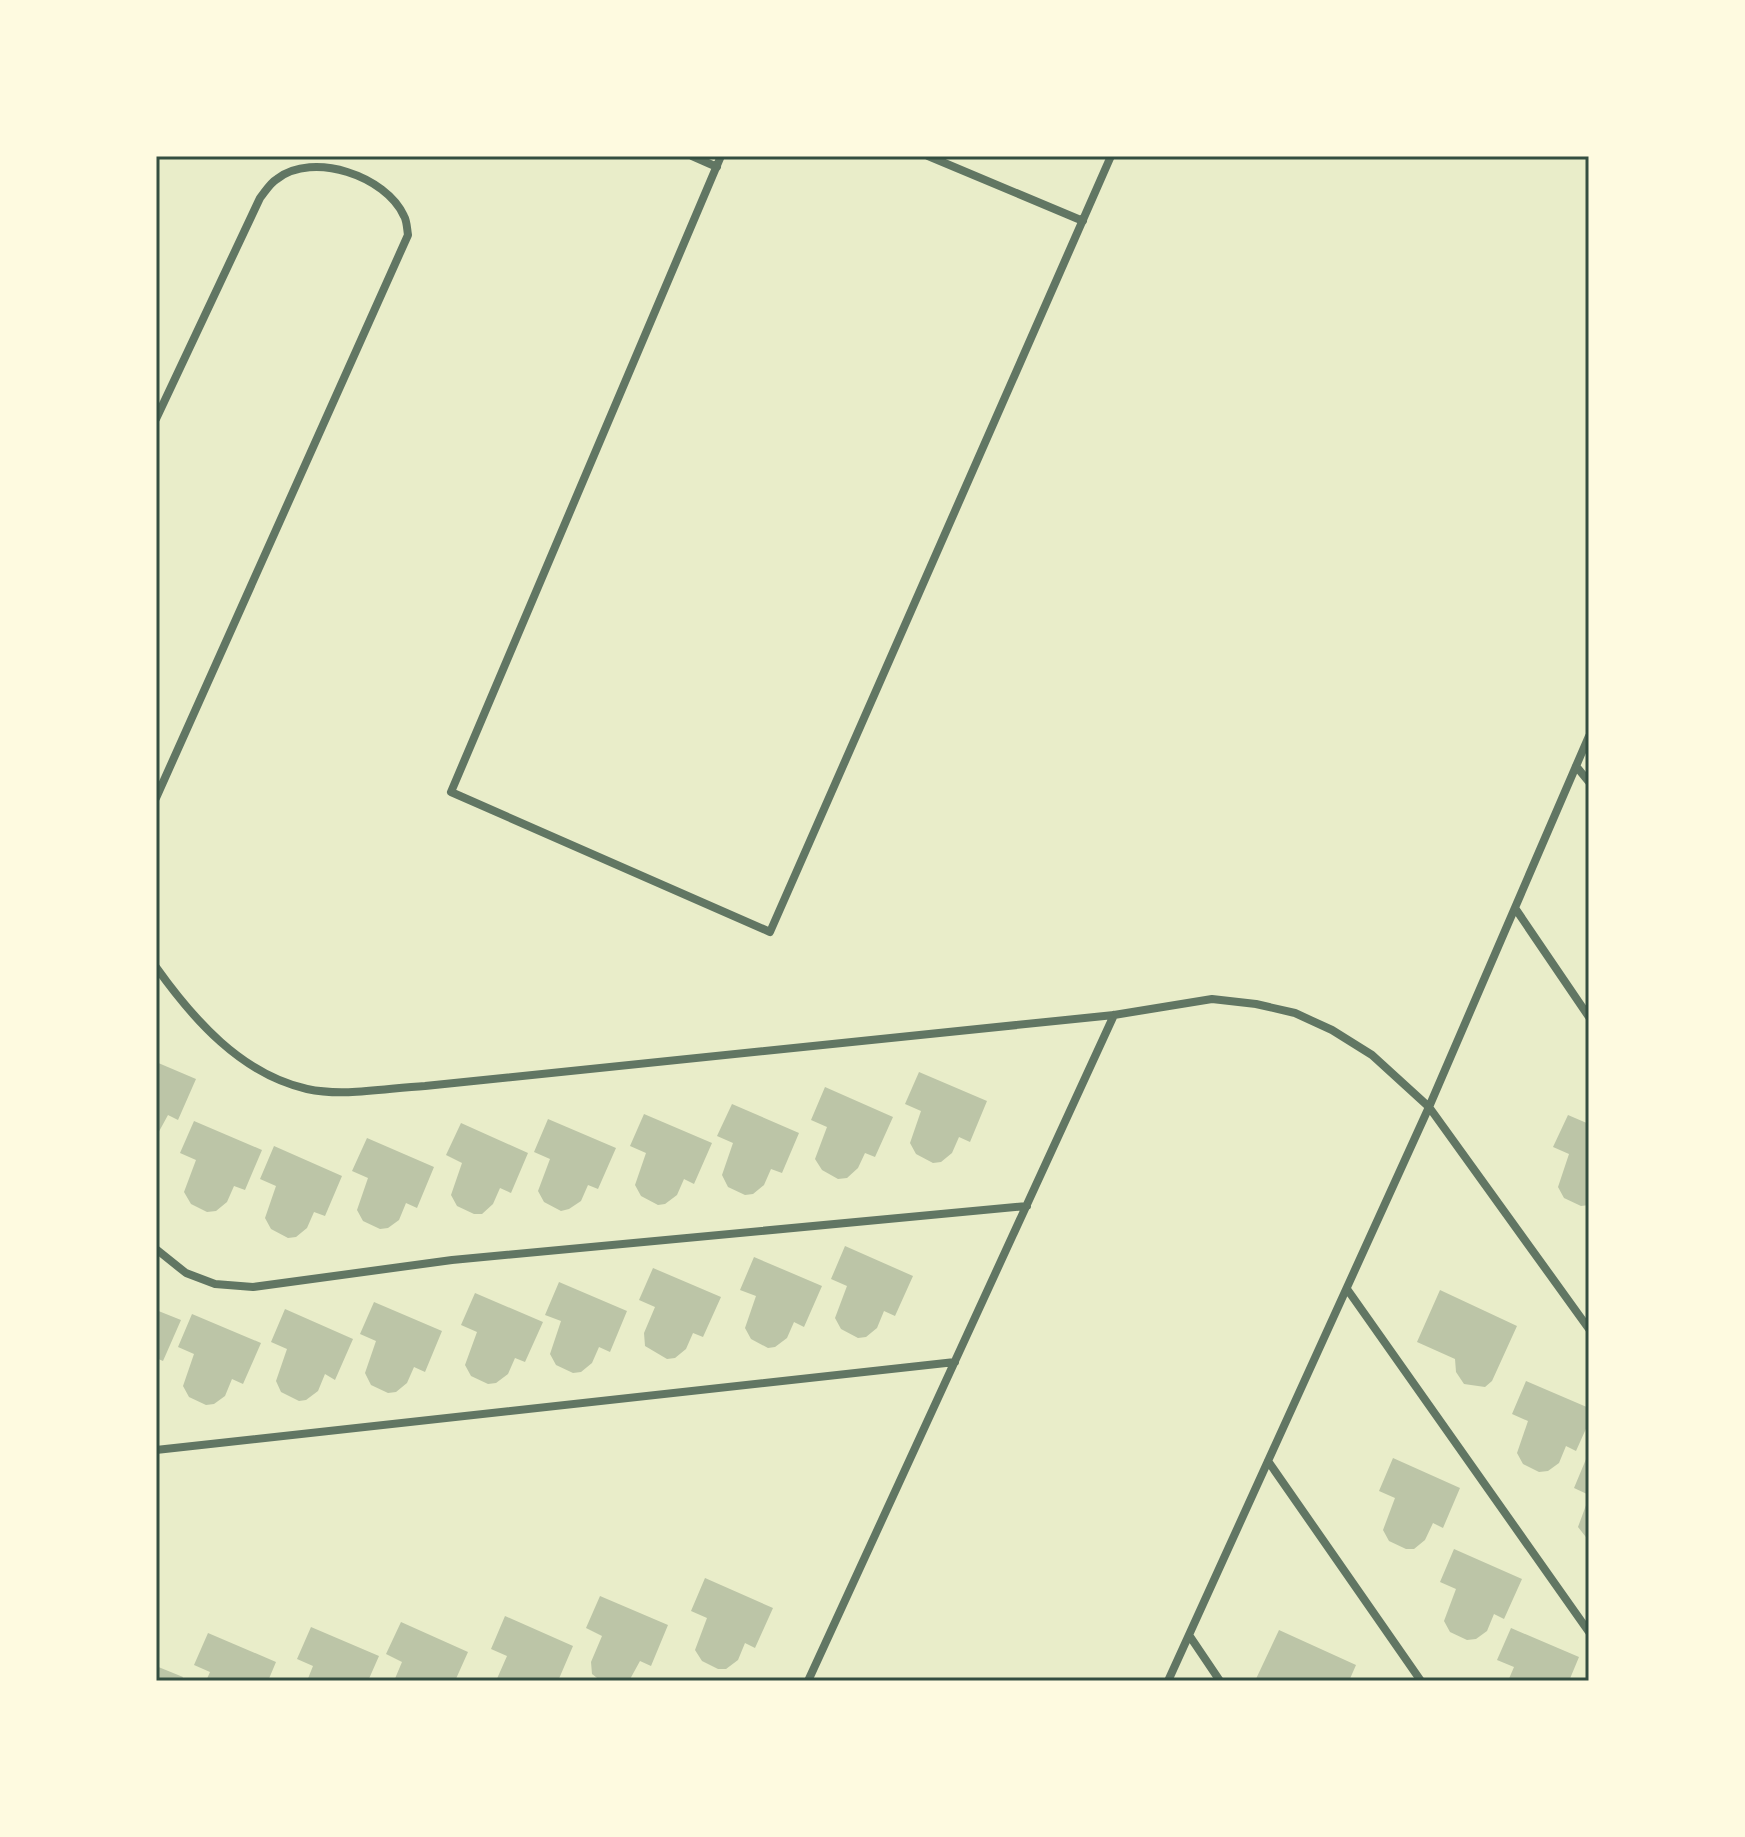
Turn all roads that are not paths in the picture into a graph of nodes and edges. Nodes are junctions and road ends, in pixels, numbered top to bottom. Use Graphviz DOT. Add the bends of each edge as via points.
graph roads {
  1 [pos="692,156"];
  2 [pos="721,156"];
  3 [pos="928,156"];
  4 [pos="1111,156"];
  5 [pos="717,167"];
  6 [pos="1083,221"];
  7 [pos="158,410"];
  8 [pos="156,419"];
  9 [pos="1589,736"];
  10 [pos="1576,766"];
  11 [pos="1589,782"];
  12 [pos="156,798"];
  13 [pos="1515,908"];
  14 [pos="156,967"];
  15 [pos="1114,1015"];
  16 [pos="1589,1017"];
  17 [pos="1429,1107"];
  18 [pos="1027,1206"];
  19 [pos="156,1249"];
  20 [pos="1347,1289"];
  21 [pos="1589,1329"];
  22 [pos="955,1362"];
  23 [pos="156,1450"];
  24 [pos="1268,1461"];
  25 [pos="1589,1632"];
  26 [pos="1189,1635"];
  27 [pos="808,1681"];
  28 [pos="1168,1681"];
  29 [pos="1220,1681"];
  30 [pos="1421,1681"];
  1 -- 5 [label="street"];
  2 -- 5 [label="street"];
  3 -- 6 [label="street"];
  4 -- 6 [label="street"];
  5 -- 6 [label="street" via="451,792 770,932"];
  7 -- 8 [label="street"];
  7 -- 12 [label="street" via="260,198 276,179 309,166 327,167 386,194 404,216 408,235"];
  9 -- 10 [label="street"];
  10 -- 11 [label="street"];
  10 -- 13 [label="street"];
  13 -- 16 [label="street"];
  13 -- 17 [label="street"];
  14 -- 15 [label="street" via="189,1012 258,1069 307,1089 345,1091"];
  15 -- 17 [label="street" via="1212,999 1295,1013 1372,1055"];
  15 -- 18 [label="street"];
  17 -- 20 [label="street"];
  17 -- 21 [label="street"];
  18 -- 19 [label="street" via="452,1260 253,1287 215,1284 186,1273"];
  18 -- 22 [label="street"];
  20 -- 24 [label="street"];
  20 -- 25 [label="street"];
  22 -- 23 [label="street"];
  22 -- 27 [label="street"];
  24 -- 26 [label="street"];
  24 -- 30 [label="street"];
  26 -- 28 [label="street"];
  26 -- 29 [label="street"];
}
